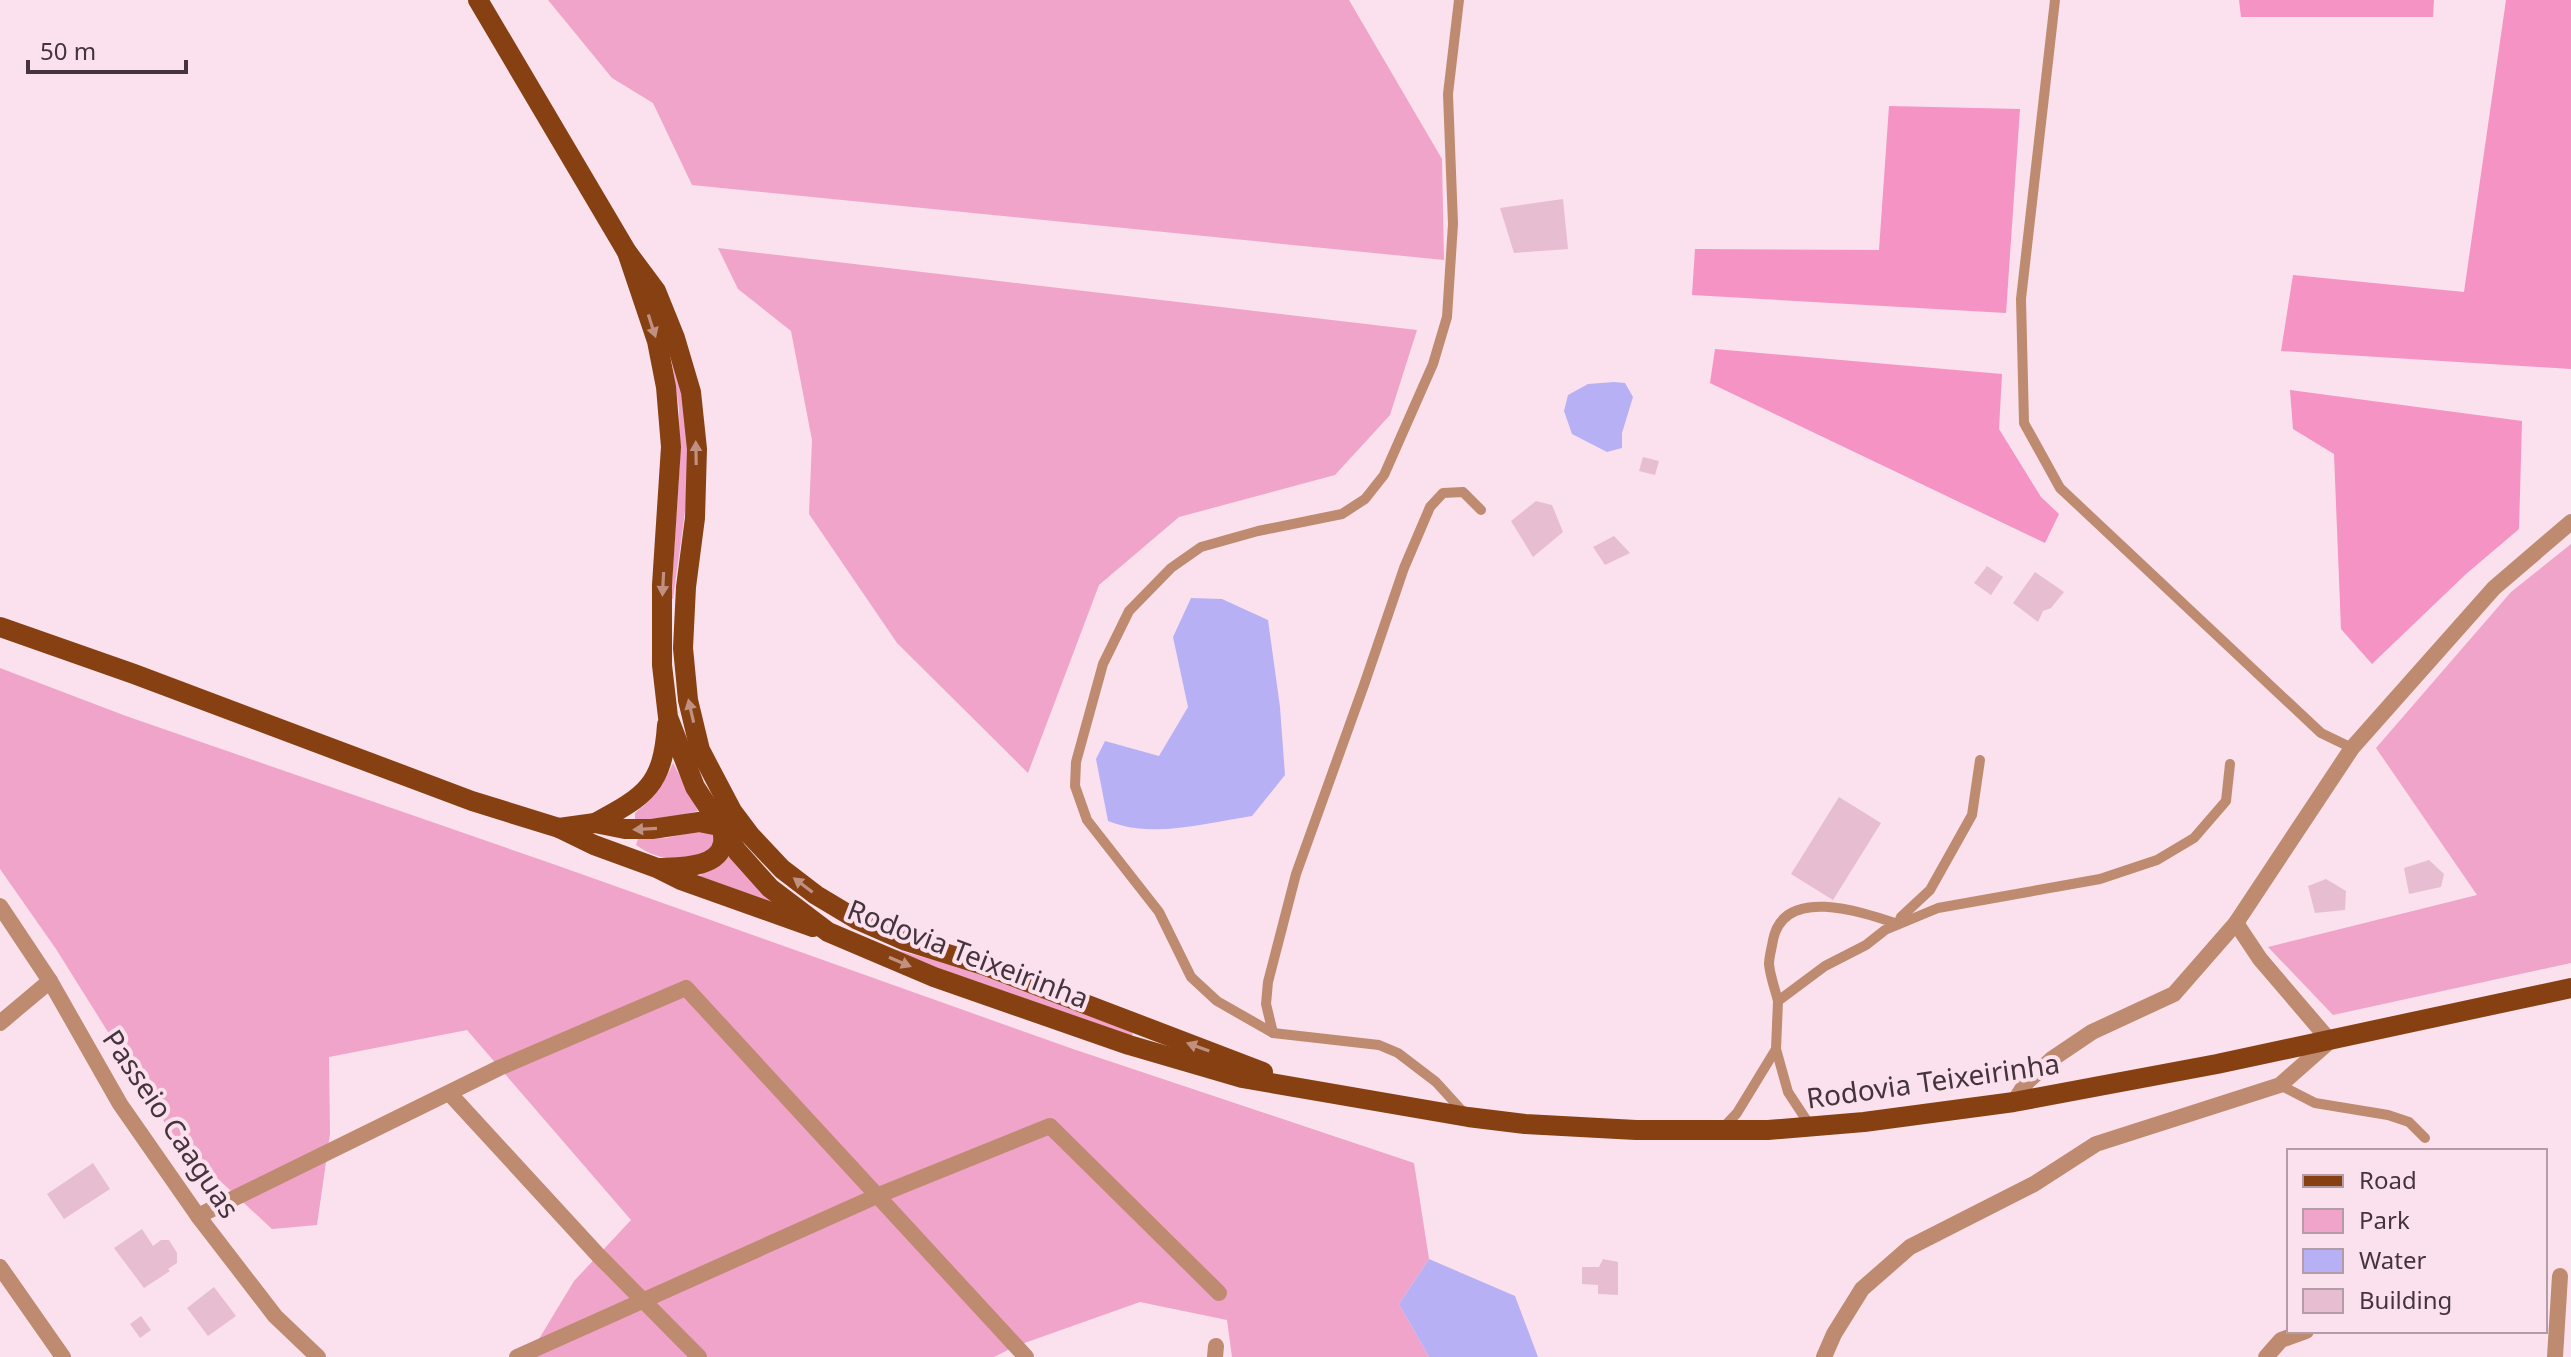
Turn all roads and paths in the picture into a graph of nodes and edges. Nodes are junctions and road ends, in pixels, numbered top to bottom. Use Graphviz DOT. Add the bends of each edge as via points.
graph roads {
  1 [pos="478,0"];
  2 [pos="1459,0"];
  3 [pos="2055,0"];
  4 [pos="627,252"];
  5 [pos="1481,510"];
  6 [pos="2571,522"];
  7 [pos="0,627"];
  8 [pos="668,717"];
  9 [pos="2352,748"];
  10 [pos="1980,760"];
  11 [pos="2230,764"];
  12 [pos="717,784"];
  13 [pos="595,823"];
  14 [pos="722,827"];
  15 [pos="559,828"];
  16 [pos="750,835"];
  17 [pos="657,868"];
  18 [pos="0,906"];
  19 [pos="2236,923"];
  20 [pos="1898,924"];
  21 [pos="828,932"];
  22 [pos="50,981"];
  23 [pos="2571,988"];
  24 [pos="1778,1001"];
  25 [pos="0,1023"];
  26 [pos="1273,1033"];
  27 [pos="2330,1041"];
  28 [pos="1776,1049"];
  29 [pos="2280,1085"];
  30 [pos="1296,1086"];
  31 [pos="450,1094"];
  32 [pos="2014,1102"];
  33 [pos="1468,1117"];
  34 [pos="1811,1127"];
  35 [pos="1721,1130"];
  36 [pos="2425,1138"];
  37 [pos="879,1195"];
  38 [pos="198,1216"];
  39 [pos="0,1267"];
  40 [pos="2559,1276"];
  41 [pos="1219,1293"];
  42 [pos="643,1301"];
  43 [pos="2300,1333"];
  44 [pos="63,1357"];
  45 [pos="318,1357"];
  46 [pos="517,1357"];
  47 [pos="699,1357"];
  48 [pos="1026,1357"];
  49 [pos="1824,1357"];
  50 [pos="2266,1357"];
  51 [pos="2555,1357"];
  1 -- 4 [label="main road, Rodovia Teixeirinha"];
  2 -- 26 [label="lane" via="1448,94 1453,224 1447,317 1433,364 1384,475 1365,499 1342,514 1201,547 1171,568 1129,611 1103,664 1076,762 1075,786 1087,820 1159,912 1191,977 1217,1001"];
  3 -- 9 [label="lane" via="2021,299 2024,423 2060,488 2321,733"];
  4 -- 8 [label="main road, Rodovia Teixeirinha, one-way" via="657,341 666,387 671,447 661,630"];
  12 -- 4 [label="main road, Rodovia Teixeirinha, one-way" via="700,750 683,648 695,518 697,449 691,392 656,291"];
  5 -- 26 [label="lane" via="1463,492 1443,493 1430,507 1404,568 1296,874 1268,982 1266,1004"];
  6 -- 9 [label="street" via="2494,588"];
  7 -- 15 [label="main road" via="472,801"];
  8 -- 13 [label="main road" via="665,755 655,778 638,799"];
  8 -- 14 [label="main road, Rodovia Teixeirinha" via="695,787"];
  9 -- 19 [label="street"];
  10 -- 20 [label="lane" via="1972,815 1930,890"];
  11 -- 20 [label="lane" via="2226,801 2194,838 2157,860 2100,879 1938,908"];
  12 -- 14 [label="main road"];
  12 -- 16 [label="main road, Rodovia Teixeirinha"];
  14 -- 13 [label="main road, one-way" via="699,822 625,829"];
  13 -- 15 [label="main road"];
  14 -- 16 [label="main road"];
  14 -- 17 [label="main road" via="723,843 711,858 699,865"];
  14 -- 21 [label="main road, Rodovia Teixeirinha" via="770,888"];
  15 -- 17 [label="main road"];
  30 -- 16 [label="main road, Rodovia Teixeirinha, one-way" via="856,919 782,869"];
  17 -- 21 [label="main road"];
  18 -- 22 [label="street, Passeio Caaguas"];
  19 -- 27 [label="street"];
  19 -- 32 [label="street" via="2174,994 2092,1032 2052,1059"];
  20 -- 24 [label="lane" via="1825,966"];
  20 -- 24 [label="lane" via="1865,913 1795,909 1774,934 1769,963"];
  21 -- 30 [label="main road, Rodovia Teixeirinha, one-way" via="934,977 1129,1045 1242,1078"];
  22 -- 25 [label="street"];
  22 -- 38 [label="street, Passeio Caaguas" via="120,1104"];
  23 -- 27 [label="main road, Rodovia Teixeirinha"];
  24 -- 28 [label="lane"];
  26 -- 33 [label="lane" via="1379,1045 1398,1053 1436,1082"];
  27 -- 29 [label="street"];
  27 -- 32 [label="main road, Rodovia Teixeirinha"];
  28 -- 34 [label="lane" via="1788,1092"];
  28 -- 35 [label="lane"];
  29 -- 36 [label="lane" via="2315,1103 2409,1122"];
  29 -- 49 [label="street" via="2096,1144 2034,1184 1910,1247 1862,1289"];
  30 -- 33 [label="main road, Rodovia Teixeirinha"];
  31 -- 37 [label="street" via="686,988"];
  31 -- 38 [label="street"];
  31 -- 42 [label="street"];
  32 -- 34 [label="main road, Rodovia Teixeirinha"];
  33 -- 35 [label="main road, Rodovia Teixeirinha" via="1620,1129"];
  34 -- 35 [label="main road, Rodovia Teixeirinha"];
  37 -- 41 [label="street" via="1050,1126"];
  37 -- 42 [label="street"];
  37 -- 48 [label="street"];
  38 -- 45 [label="street, Passeio Caaguas" via="275,1316"];
  39 -- 44 [label="street"];
  40 -- 51 [label="street"];
  42 -- 46 [label="street"];
  42 -- 47 [label="street"];
  43 -- 50 [label="street" via="2281,1340"];
}
